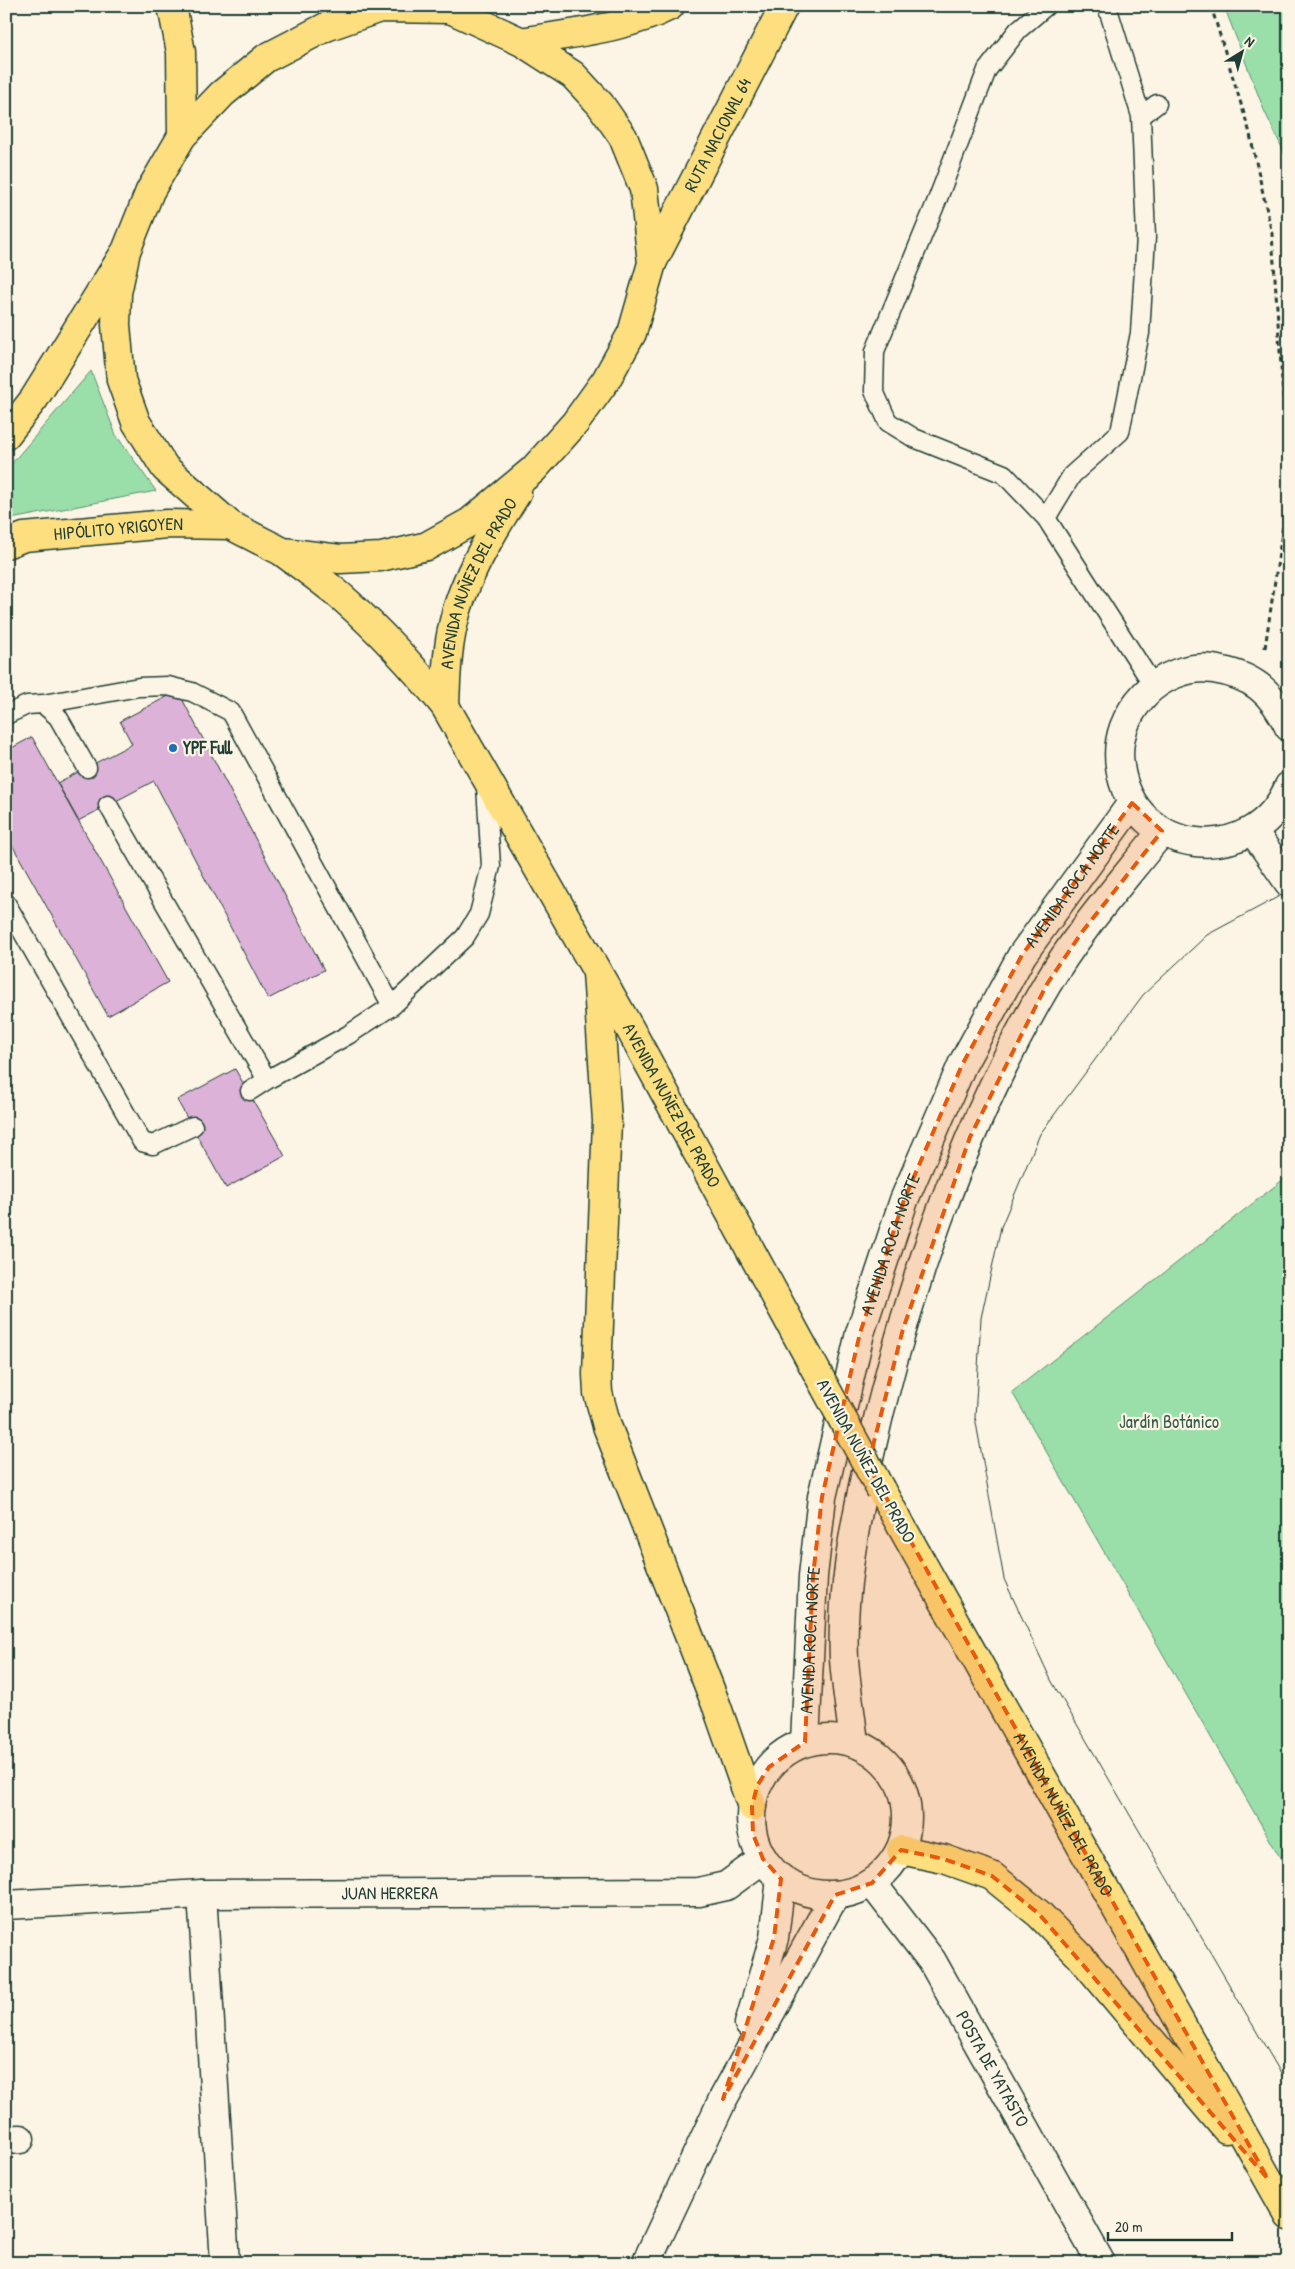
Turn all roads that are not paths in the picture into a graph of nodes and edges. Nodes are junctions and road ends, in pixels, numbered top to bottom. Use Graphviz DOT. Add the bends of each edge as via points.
graph roads {
  1 [pos="172,6"];
  2 [pos="670,6"];
  3 [pos="784,6"];
  4 [pos="1046,6"];
  5 [pos="1107,6"];
  6 [pos="448,8"];
  7 [pos="522,42"];
  8 [pos="1157,104"];
  9 [pos="1141,116"];
  10 [pos="182,136"];
  11 [pos="126,251"];
  12 [pos="652,263"];
  13 [pos="6,435"];
  14 [pos="533,470"];
  15 [pos="1046,518"];
  16 [pos="230,525"];
  17 [pos="6,544"];
  18 [pos="283,552"];
  19 [pos="1153,685"];
  20 [pos="43,704"];
  21 [pos="445,706"];
  22 [pos="6,715"];
  23 [pos="1289,728"];
  24 [pos="87,768"];
  25 [pos="486,774"];
  26 [pos="1289,786"];
  27 [pos="1132,803"];
  28 [pos="108,806"];
  29 [pos="1162,831"];
  30 [pos="1253,831"];
  31 [pos="1289,883"];
  32 [pos="6,903"];
  33 [pos="597,972"];
  34 [pos="392,1006"];
  35 [pos="267,1080"];
  36 [pos="250,1091"];
  37 [pos="193,1126"];
  38 [pos="805,1742"];
  39 [pos="854,1743"];
  40 [pos="752,1807"];
  41 [pos="901,1850"];
  42 [pos="763,1859"];
  43 [pos="781,1879"];
  44 [pos="872,1883"];
  45 [pos="202,1894"];
  46 [pos="835,1895"];
  47 [pos="6,1905"];
  48 [pos="723,2099"];
  49 [pos="1268,2179"];
  50 [pos="1289,2216"];
  51 [pos="225,2263"];
  52 [pos="646,2263"];
  53 [pos="1101,2263"];
  1 -- 10 [label="main road" via="180,52"];
  2 -- 7 [label="main road" via="618,24"];
  3 -- 12 [label="main road, RUTA NACIONAL 64"];
  4 -- 15 [label="lane" via="1018,30 987,70 875,351 874,391 888,422 914,438 1004,474"];
  5 -- 9 [label="lane"];
  6 -- 7 [label="main road"];
  6 -- 10 [label="main road" via="380,8 326,27 266,58 222,94"];
  7 -- 12 [label="main road" via="573,75 600,104 623,137 644,189"];
  8 -- 9 [label="lane"];
  9 -- 15 [label="lane" via="1146,237 1140,333 1120,432 1072,475"];
  10 -- 11 [label="main road" via="150,191"];
  11 -- 13 [label="main road" via="34,399"];
  11 -- 16 [label="main road" via="117,293 116,324 121,380 136,422 165,468"];
  12 -- 14 [label="main road" via="632,333 606,380 576,423"];
  14 -- 18 [label="main road" via="470,522 427,546 381,557 340,559"];
  14 -- 21 [label="main road, AVENIDA NUÑEZ DEL PRADO" via="478,560 454,620 447,661"];
  15 -- 19 [label="lane"];
  16 -- 17 [label="main road, HIPÓLITO YRIGOYEN" via="167,524 24,537"];
  16 -- 18 [label="main road"];
  18 -- 21 [label="main road, AVENIDA NUÑEZ DEL PRADO" via="374,626"];
  19 -- 23 [label="main road" via="1178,672 1206,668 1234,672 1259,686 1279,706"];
  19 -- 27 [label="main road" via="1135,704 1123,727 1118,753 1122,778"];
  20 -- 22 [label="lane" via="27,705"];
  20 -- 24 [label="lane" via="58,717"];
  20 -- 34 [label="lane" via="139,687 168,686 192,692 231,712"];
  21 -- 25 [label="main road, AVENIDA NUÑEZ DEL PRADO"];
  25 -- 33 [label="main road, AVENIDA NUÑEZ DEL PRADO"];
  25 -- 34 [label="lane" via="491,866 479,914 465,937"];
  26 -- 30 [label="main road" via="1274,812"];
  27 -- 29 [label="main road"];
  27 -- 38 [label="main road, AVENIDA ROCA NORTE" via="1022,955 962,1066 904,1200 860,1333 822,1497 813,1576"];
  28 -- 35 [label="lane"];
  29 -- 30 [label="main road" via="1184,841 1208,844 1231,840"];
  29 -- 39 [label="main road, AVENIDA ROCA NORTE" via="1082,932 1047,984 970,1137 934,1233 878,1416 857,1515 846,1600 844,1658"];
  30 -- 31 [label="main road"];
  32 -- 37 [label="lane" via="142,1142 153,1145"];
  33 -- 40 [label="main road" via="607,1121 598,1393 607,1426 717,1707"];
  33 -- 49 [label="main road, AVENIDA NUÑEZ DEL PRADO, bridge" via="881,1490"];
  34 -- 35 [label="lane" via="348,1035"];
  35 -- 36 [label="lane"];
  38 -- 39 [label="main road" via="829,1739"];
  38 -- 40 [label="main road" via="785,1752 769,1767 757,1786"];
  39 -- 41 [label="main road" via="877,1755 894,1775 906,1798 907,1824"];
  40 -- 42 [label="main road" via="753,1834"];
  41 -- 44 [label="main road" via="888,1869"];
  41 -- 49 [label="main road" via="944,1859 992,1876 1039,1914 1080,1956"];
  42 -- 43 [label="main road"];
  42 -- 45 [label="main road, JUAN HERRERA" via="726,1886 699,1892"];
  43 -- 46 [label="main road" via="798,1889"];
  43 -- 48 [label="main road" via="774,1938 760,1992"];
  44 -- 46 [label="main road"];
  44 -- 53 [label="main road, POSTA DE YATASTO" via="932,1961"];
  45 -- 47 [label="main road, JUAN HERRERA"];
  45 -- 51 [label="main road"];
  46 -- 48 [label="main road"];
  48 -- 52 [label="main road"];
  49 -- 50 [label="main road, AVENIDA NUÑEZ DEL PRADO"];
}
